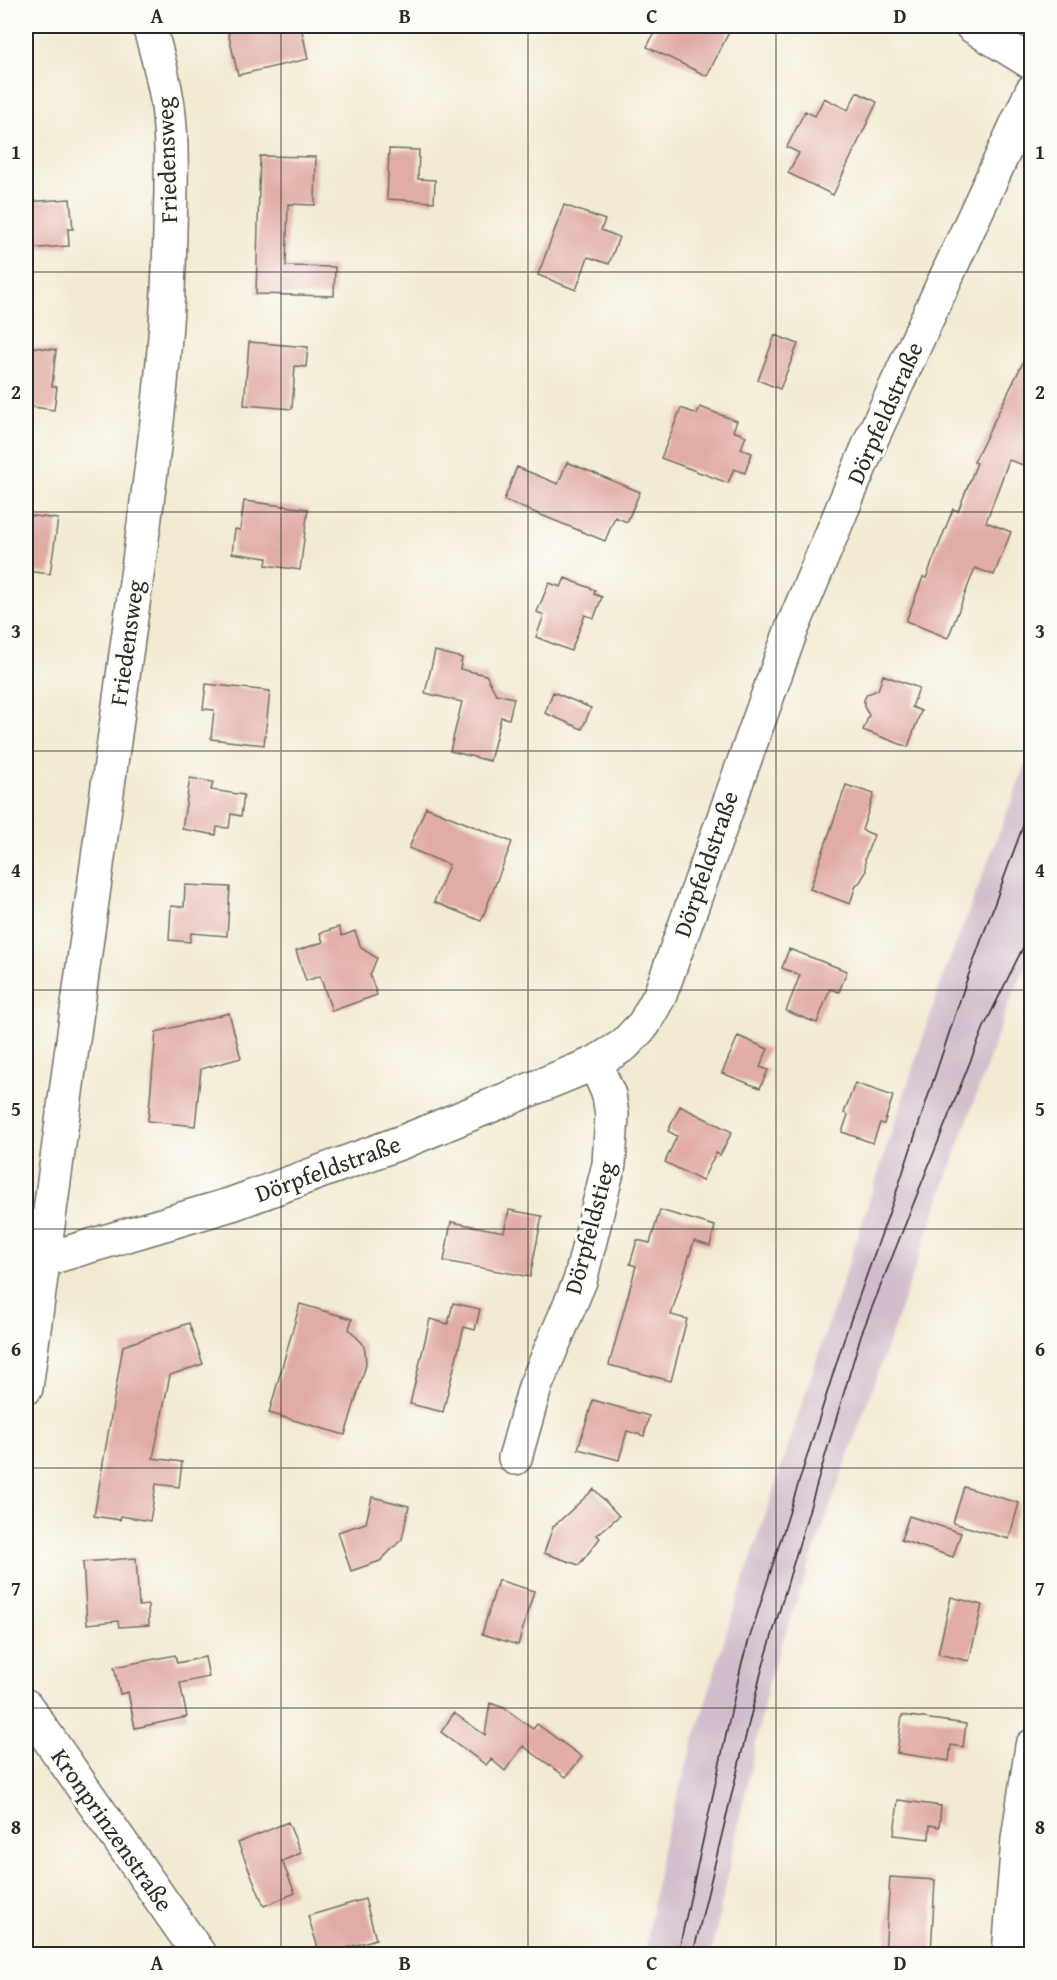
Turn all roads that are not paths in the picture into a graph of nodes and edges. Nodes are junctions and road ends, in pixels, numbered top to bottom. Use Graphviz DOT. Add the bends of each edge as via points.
graph roads {
  1 [pos="149,26"];
  2 [pos="972,26"];
  3 [pos="1032,63"];
  4 [pos="1032,91"];
  5 [pos="595,1063"];
  6 [pos="34,1262"];
  7 [pos="26,1388"];
  8 [pos="515,1458"];
  9 [pos="26,1706"];
  10 [pos="1032,1746"];
  11 [pos="200,1954"];
  12 [pos="1009,1954"];
  1 -- 6 [label="street, Friedensweg" via="168,106 171,156 167,327 133,602"];
  2 -- 3 [label="street"];
  4 -- 5 [label="street, Dörpfeldstraße" via="872,438 791,631 660,995 644,1024 624,1046"];
  5 -- 6 [label="street, Dörpfeldstraße" via="394,1145 232,1204"];
  5 -- 8 [label="street, Dörpfeldstieg" via="609,1095 612,1115 609,1164 580,1281 535,1388"];
  6 -- 7 [label="street"];
  9 -- 11 [label="street, Kronprinzenstraße"];
  10 -- 12 [label="street" via="1018,1839"];
}
